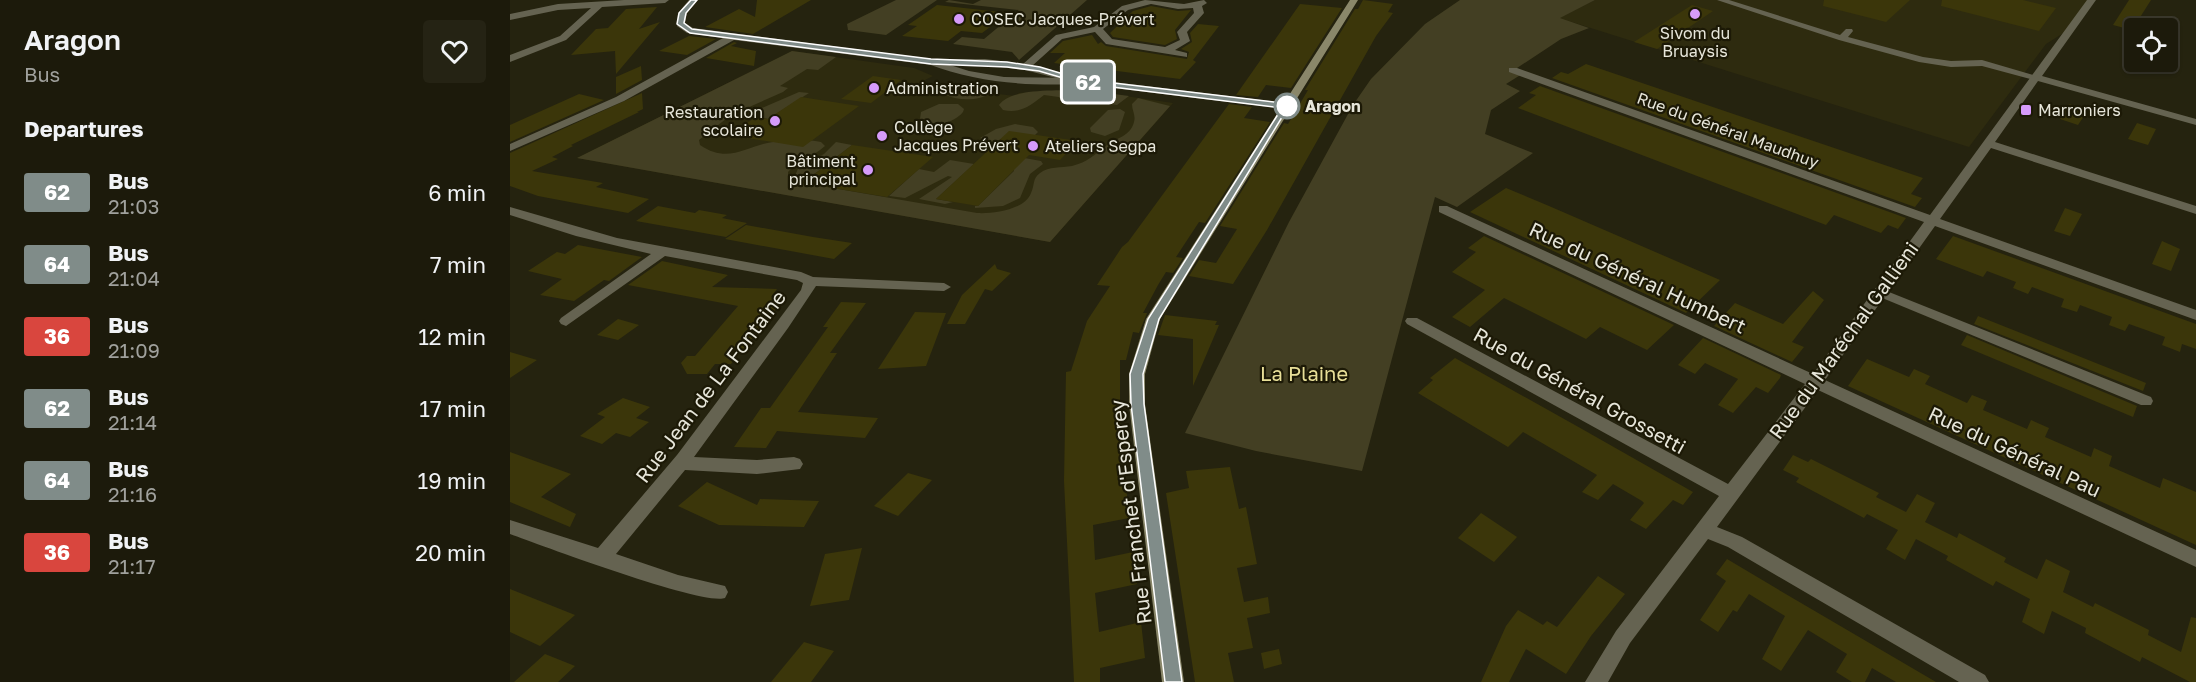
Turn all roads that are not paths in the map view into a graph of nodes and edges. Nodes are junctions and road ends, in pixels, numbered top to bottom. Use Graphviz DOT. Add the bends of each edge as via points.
graph roads {
  1 [pos="665,0"];
  2 [pos="694,0"];
  3 [pos="1354,0"];
  4 [pos="1721,0"];
  5 [pos="2092,0"];
  6 [pos="1155,1"];
  7 [pos="1198,3"];
  8 [pos="600,4"];
  9 [pos="510,17"];
  10 [pos="1097,29"];
  11 [pos="732,37"];
  12 [pos="1168,49"];
  13 [pos="1183,55"];
  14 [pos="510,59"];
  15 [pos="931,62"];
  16 [pos="1025,67"];
  17 [pos="1513,70"];
  18 [pos="2038,78"];
  19 [pos="1080,81"];
  20 [pos="1287,106"];
  21 [pos="2196,122"];
  22 [pos="1986,143"];
  23 [pos="510,148"];
  24 [pos="1443,209"];
  25 [pos="2196,210"];
  26 [pos="510,211"];
  27 [pos="1931,219"];
  28 [pos="662,252"];
  29 [pos="810,281"];
  30 [pos="944,287"];
  31 [pos="1878,292"];
  32 [pos="2196,315"];
  33 [pos="566,321"];
  34 [pos="1412,321"];
  35 [pos="1816,381"];
  36 [pos="2146,401"];
  37 [pos="681,463"];
  38 [pos="794,464"];
  39 [pos="1730,493"];
  40 [pos="510,527"];
  41 [pos="1704,529"];
  42 [pos="602,557"];
  43 [pos="2196,558"];
  44 [pos="718,592"];
  45 [pos="1173,682"];
  46 [pos="1596,682"];
  47 [pos="1978,682"];
  1 -- 8 [label="street"];
  2 -- 11 [label="street" via="680,24 690,31"];
  3 -- 20 [label="street, Rue Franchet d'Esperey"];
  4 -- 18 [label="lane" via="1922,60 1982,63"];
  5 -- 18 [label="street, Rue du Maréchal Gallieni"];
  6 -- 7 [label="street" via="1174,8"];
  6 -- 10 [label="street" via="1125,8"];
  7 -- 12 [label="street" via="1199,13 1182,32 1185,41"];
  8 -- 9 [label="street"];
  8 -- 14 [label="street" via="563,38"];
  10 -- 12 [label="street" via="1109,42"];
  10 -- 16 [label="street" via="1059,37"];
  11 -- 15 [label="street"];
  11 -- 23 [label="street" via="620,99"];
  12 -- 13 [label="street"];
  15 -- 16 [label="street"];
  15 -- 19 [label="lane" via="982,78 1034,84"];
  16 -- 19 [label="street"];
  17 -- 27 [label="street, Rue du Général Maudhuy"];
  18 -- 21 [label="street"];
  18 -- 22 [label="street, Rue du Maréchal Gallieni"];
  19 -- 20 [label="street"];
  20 -- 45 [label="street, Rue Franchet d'Esperey" via="1153,319 1137,374 1137,404"];
  22 -- 25 [label="street"];
  22 -- 27 [label="street, Rue du Maréchal Gallieni"];
  24 -- 35 [label="street, Rue du Général Humbert"];
  26 -- 28 [label="street, Rue Jean de La Fontaine" via="558,229"];
  27 -- 31 [label="street, Rue du Maréchal Gallieni"];
  27 -- 32 [label="street, Rue du Général Maudhuy"];
  28 -- 29 [label="street, Rue Jean de La Fontaine" via="801,276"];
  28 -- 33 [label="street"];
  29 -- 30 [label="street"];
  29 -- 37 [label="street, Rue Jean de La Fontaine" via="808,290"];
  31 -- 35 [label="street, Rue du Maréchal Gallieni"];
  31 -- 36 [label="lane"];
  34 -- 39 [label="street, Rue du Général Grossetti"];
  35 -- 39 [label="street, Rue du Maréchal Gallieni"];
  35 -- 43 [label="street, Rue du Général Pau"];
  37 -- 38 [label="street" via="757,467"];
  37 -- 42 [label="street, Rue Jean de La Fontaine"];
  39 -- 41 [label="street, Rue du Maréchal Gallieni"];
  40 -- 42 [label="street"];
  41 -- 46 [label="street, Rue du Maréchal Gallieni" via="1623,637"];
  41 -- 47 [label="street" via="1735,542"];
  42 -- 44 [label="street"];
}
